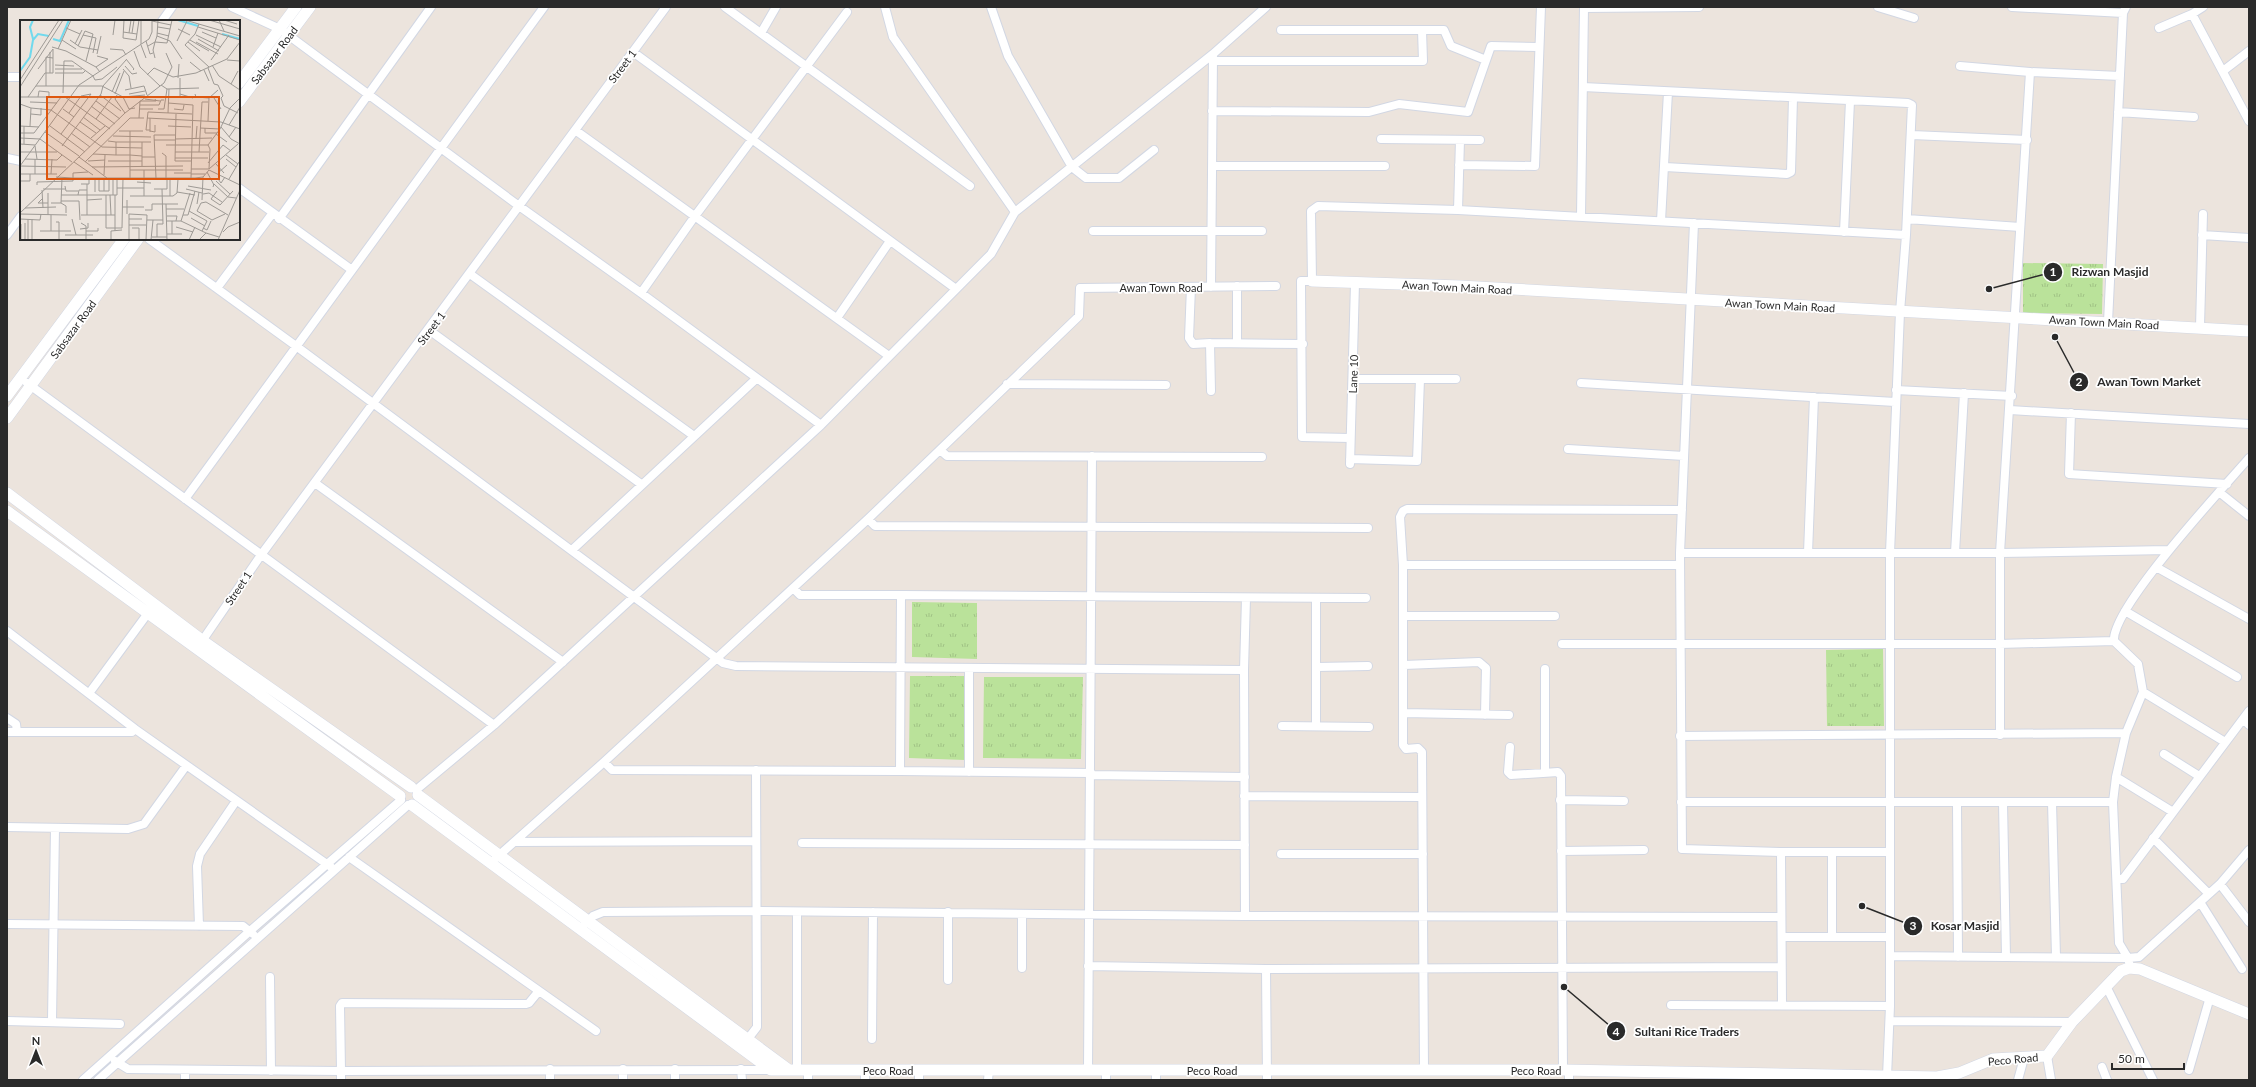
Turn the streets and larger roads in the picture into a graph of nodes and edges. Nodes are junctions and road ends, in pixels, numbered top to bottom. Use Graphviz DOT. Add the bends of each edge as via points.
graph roads {
  1 [pos="172,7"];
  2 [pos="232,7"];
  3 [pos="296,7"];
  4 [pos="310,7"];
  5 [pos="431,7"];
  6 [pos="544,7"];
  7 [pos="666,7"];
  8 [pos="725,7"];
  9 [pos="776,7"];
  10 [pos="885,7"];
  11 [pos="991,7"];
  12 [pos="1266,7"];
  13 [pos="1540,7"];
  14 [pos="1699,7"];
  15 [pos="1878,7"];
  16 [pos="2012,7"];
  17 [pos="2203,7"];
  18 [pos="1584,8"];
  19 [pos="2035,8"];
  20 [pos="2124,10"];
  21 [pos="847,12"];
  22 [pos="2192,14"];
  23 [pos="1914,18"];
  24 [pos="163,20"];
  25 [pos="2159,28"];
  26 [pos="1281,30"];
  27 [pos="1422,30"];
  28 [pos="284,32"];
  29 [pos="761,33"];
  30 [pos="1538,46"];
  31 [pos="2249,51"];
  32 [pos="633,52"];
  33 [pos="1213,58"];
  34 [pos="1486,60"];
  35 [pos="806,66"];
  36 [pos="1960,66"];
  37 [pos="2223,71"];
  38 [pos="2030,72"];
  39 [pos="2120,76"];
  40 [pos="7,77"];
  41 [pos="20,77"];
  42 [pos="240,82"];
  43 [pos="1583,87"];
  44 [pos="1668,92"];
  45 [pos="369,94"];
  46 [pos="1793,98"];
  47 [pos="240,100"];
  48 [pos="1850,101"];
  49 [pos="1212,111"];
  50 [pos="2118,112"];
  51 [pos="2194,117"];
  52 [pos="2249,120"];
  53 [pos="575,130"];
  54 [pos="1912,135"];
  55 [pos="1381,138"];
  56 [pos="751,140"];
  57 [pos="1460,140"];
  58 [pos="1480,140"];
  59 [pos="2027,140"];
  60 [pos="442,148"];
  61 [pos="1154,150"];
  62 [pos="7,158"];
  63 [pos="20,161"];
  64 [pos="1459,165"];
  65 [pos="1212,166"];
  66 [pos="1385,166"];
  67 [pos="1072,167"];
  68 [pos="1665,167"];
  69 [pos="970,186"];
  70 [pos="240,189"];
  71 [pos="519,206"];
  72 [pos="1458,210"];
  73 [pos="1015,212"];
  74 [pos="272,214"];
  75 [pos="2203,214"];
  76 [pos="695,216"];
  77 [pos="1581,216"];
  78 [pos="20,217"];
  79 [pos="279,219"];
  80 [pos="1907,219"];
  81 [pos="1661,221"];
  82 [pos="1694,223"];
  83 [pos="2020,227"];
  84 [pos="1093,231"];
  85 [pos="1211,231"];
  86 [pos="1262,231"];
  87 [pos="1844,232"];
  88 [pos="7,235"];
  89 [pos="1906,235"];
  90 [pos="2202,235"];
  91 [pos="2249,238"];
  92 [pos="123,240"];
  93 [pos="137,240"];
  94 [pos="150,240"];
  95 [pos="890,241"];
  96 [pos="352,270"];
  97 [pos="470,274"];
  98 [pos="1312,282"];
  99 [pos="1355,283"];
  100 [pos="1237,286"];
  101 [pos="1276,286"];
  102 [pos="1191,287"];
  103 [pos="1210,287"];
  104 [pos="217,288"];
  105 [pos="956,289"];
  106 [pos="641,293"];
  107 [pos="1692,300"];
  108 [pos="1900,312"];
  109 [pos="2015,317"];
  110 [pos="837,318"];
  111 [pos="2108,322"];
  112 [pos="2200,327"];
  113 [pos="429,330"];
  114 [pos="2249,331"];
  115 [pos="1210,343"];
  116 [pos="1237,343"];
  117 [pos="1303,344"];
  118 [pos="296,346"];
  119 [pos="889,356"];
  120 [pos="20,378"];
  121 [pos="757,378"];
  122 [pos="1354,379"];
  123 [pos="1420,379"];
  124 [pos="1456,379"];
  125 [pos="1581,383"];
  126 [pos="1007,384"];
  127 [pos="1166,385"];
  128 [pos="31,386"];
  129 [pos="1687,388"];
  130 [pos="1896,390"];
  131 [pos="1211,391"];
  132 [pos="1964,393"];
  133 [pos="7,396"];
  134 [pos="2012,396"];
  135 [pos="1814,397"];
  136 [pos="1895,402"];
  137 [pos="373,403"];
  138 [pos="2010,410"];
  139 [pos="2070,413"];
  140 [pos="7,418"];
  141 [pos="2249,424"];
  142 [pos="821,425"];
  143 [pos="694,436"];
  144 [pos="1350,438"];
  145 [pos="1568,449"];
  146 [pos="940,450"];
  147 [pos="1092,456"];
  148 [pos="1684,456"];
  149 [pos="1262,457"];
  150 [pos="2249,458"];
  151 [pos="315,483"];
  152 [pos="641,484"];
  153 [pos="2227,484"];
  154 [pos="2219,492"];
  155 [pos="7,493"];
  156 [pos="185,499"];
  157 [pos="1682,510"];
  158 [pos="7,511"];
  159 [pos="2249,516"];
  160 [pos="868,518"];
  161 [pos="1092,527"];
  162 [pos="1368,528"];
  163 [pos="572,550"];
  164 [pos="2168,550"];
  165 [pos="1680,553"];
  166 [pos="1808,553"];
  167 [pos="1890,553"];
  168 [pos="1956,553"];
  169 [pos="2000,553"];
  170 [pos="261,555"];
  171 [pos="1403,565"];
  172 [pos="1680,565"];
  173 [pos="2156,567"];
  174 [pos="792,588"];
  175 [pos="901,595"];
  176 [pos="1092,597"];
  177 [pos="635,598"];
  178 [pos="1246,598"];
  179 [pos="1316,598"];
  180 [pos="1366,598"];
  181 [pos="154,604"];
  182 [pos="2125,611"];
  183 [pos="147,614"];
  184 [pos="1403,616"];
  185 [pos="1554,616"];
  186 [pos="2249,619"];
  187 [pos="7,631"];
  188 [pos="2114,641"];
  189 [pos="1562,644"];
  190 [pos="1680,644"];
  191 [pos="1888,644"];
  192 [pos="1999,644"];
  193 [pos="200,645"];
  194 [pos="717,658"];
  195 [pos="563,662"];
  196 [pos="1404,665"];
  197 [pos="1368,666"];
  198 [pos="902,667"];
  199 [pos="1317,667"];
  200 [pos="969,668"];
  201 [pos="1545,668"];
  202 [pos="1090,669"];
  203 [pos="1244,670"];
  204 [pos="2237,677"];
  205 [pos="90,692"];
  206 [pos="2143,692"];
  207 [pos="2249,711"];
  208 [pos="1404,714"];
  209 [pos="1485,715"];
  210 [pos="1509,715"];
  211 [pos="7,718"];
  212 [pos="2246,722"];
  213 [pos="494,725"];
  214 [pos="1282,726"];
  215 [pos="1316,726"];
  216 [pos="1369,727"];
  217 [pos="135,729"];
  218 [pos="7,732"];
  219 [pos="17,732"];
  220 [pos="2126,733"];
  221 [pos="2000,735"];
  222 [pos="1680,736"];
  223 [pos="1888,736"];
  224 [pos="2225,742"];
  225 [pos="1510,747"];
  226 [pos="2164,754"];
  227 [pos="604,762"];
  228 [pos="186,766"];
  229 [pos="756,770"];
  230 [pos="900,771"];
  231 [pos="969,772"];
  232 [pos="1545,773"];
  233 [pos="1091,774"];
  234 [pos="2199,776"];
  235 [pos="1245,777"];
  236 [pos="2116,777"];
  237 [pos="415,791"];
  238 [pos="1244,796"];
  239 [pos="1422,797"];
  240 [pos="1560,800"];
  241 [pos="1624,800"];
  242 [pos="236,801"];
  243 [pos="405,801"];
  244 [pos="1681,802"];
  245 [pos="1888,802"];
  246 [pos="2003,802"];
  247 [pos="2052,802"];
  248 [pos="2113,802"];
  249 [pos="1957,803"];
  250 [pos="2173,812"];
  251 [pos="7,827"];
  252 [pos="55,828"];
  253 [pos="2153,838"];
  254 [pos="755,841"];
  255 [pos="515,842"];
  256 [pos="802,843"];
  257 [pos="1090,843"];
  258 [pos="1245,845"];
  259 [pos="1644,850"];
  260 [pos="2249,850"];
  261 [pos="1561,851"];
  262 [pos="1781,852"];
  263 [pos="1832,852"];
  264 [pos="1889,852"];
  265 [pos="500,854"];
  266 [pos="1281,854"];
  267 [pos="1423,854"];
  268 [pos="349,857"];
  269 [pos="491,862"];
  270 [pos="328,865"];
  271 [pos="334,871"];
  272 [pos="2117,879"];
  273 [pos="2220,884"];
  274 [pos="2209,894"];
  275 [pos="2200,902"];
  276 [pos="756,911"];
  277 [pos="797,912"];
  278 [pos="873,912"];
  279 [pos="948,912"];
  280 [pos="1022,914"];
  281 [pos="1090,914"];
  282 [pos="1245,916"];
  283 [pos="1423,917"];
  284 [pos="1562,917"];
  285 [pos="1781,917"];
  286 [pos="2249,922"];
  287 [pos="7,924"];
  288 [pos="53,924"];
  289 [pos="584,924"];
  290 [pos="199,926"];
  291 [pos="250,931"];
  292 [pos="1889,936"];
  293 [pos="1782,937"];
  294 [pos="1832,937"];
  295 [pos="258,939"];
  296 [pos="1890,956"];
  297 [pos="1958,957"];
  298 [pos="2006,957"];
  299 [pos="2056,957"];
  300 [pos="2128,963"];
  301 [pos="1088,966"];
  302 [pos="1781,967"];
  303 [pos="1022,968"];
  304 [pos="1424,968"];
  305 [pos="1563,968"];
  306 [pos="2242,969"];
  307 [pos="1266,970"];
  308 [pos="270,977"];
  309 [pos="948,980"];
  310 [pos="2106,986"];
  311 [pos="538,992"];
  312 [pos="2210,997"];
  313 [pos="1671,1005"];
  314 [pos="1782,1005"];
  315 [pos="1890,1006"];
  316 [pos="2248,1012"];
  317 [pos="1890,1020"];
  318 [pos="7,1021"];
  319 [pos="52,1022"];
  320 [pos="2072,1022"];
  321 [pos="120,1024"];
  322 [pos="596,1031"];
  323 [pos="748,1038"];
  324 [pos="872,1039"];
  325 [pos="742,1048"];
  326 [pos="110,1056"];
  327 [pos="2047,1056"];
  328 [pos="2024,1058"];
  329 [pos="117,1064"];
  330 [pos="2102,1067"];
  331 [pos="550,1069"];
  332 [pos="623,1069"];
  333 [pos="675,1069"];
  334 [pos="742,1069"];
  335 [pos="771,1070"];
  336 [pos="1088,1070"];
  337 [pos="1424,1070"];
  338 [pos="2189,1070"];
  339 [pos="185,1071"];
  340 [pos="271,1071"];
  341 [pos="341,1071"];
  342 [pos="801,1072"];
  343 [pos="1567,1073"];
  344 [pos="865,1075"];
  345 [pos="919,1075"];
  346 [pos="988,1075"];
  347 [pos="1106,1075"];
  348 [pos="1156,1075"];
  349 [pos="1267,1075"];
  350 [pos="1616,1076"];
  351 [pos="1712,1077"];
  352 [pos="1892,1078"];
  353 [pos="83,1080"];
  354 [pos="98,1080"];
  355 [pos="185,1080"];
  356 [pos="341,1080"];
  357 [pos="550,1080"];
  358 [pos="623,1080"];
  359 [pos="675,1080"];
  360 [pos="742,1080"];
  361 [pos="2018,1080"];
  362 [pos="2051,1080"];
  363 [pos="2107,1080"];
  364 [pos="2154,1080"];
  1 -- 24 [label="street"];
  2 -- 28 [label="street"];
  3 -- 28 [label="street"];
  4 -- 28 [label="street, Sabsazar Road"];
  5 -- 45 [label="street"];
  6 -- 60 [label="street"];
  7 -- 32 [label="street, Street 1"];
  8 -- 29 [label="street"];
  9 -- 29 [label="street"];
  10 -- 73 [label="street" via="893,37"];
  11 -- 67 [label="street" via="1008,56"];
  12 -- 33 [label="street"];
  13 -- 30 [label="street"];
  14 -- 18 [label="street"];
  15 -- 23 [label="street"];
  16 -- 19 [label="street"];
  17 -- 22 [label="street"];
  18 -- 43 [label="street"];
  19 -- 20 [label="street"];
  20 -- 39 [label="street"];
  21 -- 35 [label="street"];
  22 -- 25 [label="street"];
  22 -- 37 [label="street"];
  26 -- 27 [label="street"];
  27 -- 33 [label="street" via="1423,61"];
  27 -- 34 [label="street" via="1444,30 1451,46"];
  28 -- 42 [label="street"];
  28 -- 45 [label="street"];
  28 -- 47 [label="street, Sabsazar Road"];
  29 -- 35 [label="street"];
  30 -- 34 [label="street" via="1491,46"];
  30 -- 64 [label="street" via="1535,166"];
  31 -- 37 [label="street"];
  32 -- 53 [label="street, Street 1"];
  32 -- 56 [label="street"];
  33 -- 49 [label="street"];
  33 -- 67 [label="street"];
  34 -- 49 [label="street" via="1468,112 1399,104 1369,112"];
  35 -- 56 [label="street"];
  35 -- 69 [label="street"];
  36 -- 38 [label="street"];
  37 -- 52 [label="street"];
  38 -- 39 [label="street"];
  38 -- 59 [label="street"];
  39 -- 50 [label="street"];
  40 -- 41 [label="street"];
  43 -- 44 [label="street"];
  43 -- 77 [label="street"];
  44 -- 46 [label="street"];
  44 -- 68 [label="street"];
  45 -- 60 [label="street"];
  45 -- 79 [label="street"];
  46 -- 48 [label="street"];
  46 -- 68 [label="street" via="1791,172 1787,174"];
  48 -- 54 [label="street" via="1912,105"];
  48 -- 87 [label="street"];
  49 -- 65 [label="street"];
  50 -- 51 [label="street"];
  50 -- 111 [label="street"];
  53 -- 71 [label="street, Street 1"];
  53 -- 76 [label="street"];
  54 -- 59 [label="street"];
  54 -- 80 [label="street"];
  55 -- 57 [label="street"];
  56 -- 76 [label="street"];
  56 -- 95 [label="street"];
  57 -- 58 [label="street"];
  57 -- 64 [label="street"];
  59 -- 83 [label="street"];
  60 -- 71 [label="street"];
  60 -- 96 [label="street"];
  61 -- 67 [label="street" via="1119,178 1086,178"];
  62 -- 63 [label="street"];
  64 -- 72 [label="street"];
  65 -- 66 [label="street"];
  65 -- 85 [label="street"];
  67 -- 73 [label="street"];
  68 -- 81 [label="street"];
  70 -- 74 [label="street"];
  71 -- 97 [label="street, Street 1"];
  71 -- 106 [label="street"];
  72 -- 77 [label="street"];
  72 -- 98 [label="street" via="1318,206 1311,212"];
  73 -- 105 [label="street" via="992,254"];
  74 -- 79 [label="street"];
  74 -- 104 [label="street"];
  75 -- 90 [label="street"];
  76 -- 106 [label="street"];
  76 -- 110 [label="street"];
  77 -- 81 [label="street"];
  78 -- 88 [label="street"];
  79 -- 96 [label="street"];
  80 -- 83 [label="street"];
  80 -- 89 [label="street"];
  81 -- 82 [label="street"];
  82 -- 87 [label="street"];
  82 -- 107 [label="street"];
  83 -- 109 [label="street"];
  84 -- 85 [label="street"];
  85 -- 86 [label="street"];
  85 -- 103 [label="street"];
  87 -- 89 [label="street"];
  89 -- 108 [label="street"];
  90 -- 91 [label="street"];
  90 -- 112 [label="street"];
  92 -- 120 [label="street"];
  93 -- 128 [label="street, Sabsazar Road"];
  94 -- 104 [label="street"];
  95 -- 105 [label="street"];
  95 -- 110 [label="street"];
  96 -- 118 [label="street"];
  97 -- 113 [label="street, Street 1"];
  97 -- 143 [label="street"];
  98 -- 99 [label="street, Awan Town Main Road"];
  98 -- 117 [label="street" via="1301,281"];
  99 -- 107 [label="street, Awan Town Main Road"];
  99 -- 122 [label="street, Lane 10"];
  100 -- 101 [label="street, Awan Town Road"];
  100 -- 103 [label="street, Awan Town Road"];
  100 -- 116 [label="street"];
  102 -- 103 [label="street, Awan Town Road"];
  102 -- 115 [label="street" via="1189,338 1193,344"];
  102 -- 126 [label="street, Awan Town Road" via="1080,288 1079,316"];
  104 -- 118 [label="street"];
  105 -- 119 [label="street"];
  106 -- 121 [label="street"];
  107 -- 108 [label="street, Awan Town Main Road"];
  107 -- 129 [label="street"];
  108 -- 109 [label="street, Awan Town Main Road"];
  108 -- 130 [label="street"];
  109 -- 111 [label="street, Awan Town Main Road"];
  109 -- 134 [label="street"];
  110 -- 119 [label="street"];
  111 -- 112 [label="street, Awan Town Main Road"];
  112 -- 114 [label="street, Awan Town Main Road"];
  113 -- 137 [label="street, Street 1"];
  113 -- 152 [label="street"];
  115 -- 116 [label="street"];
  115 -- 131 [label="street"];
  116 -- 117 [label="street"];
  117 -- 144 [label="street" via="1302,437"];
  118 -- 137 [label="street"];
  118 -- 156 [label="street"];
  119 -- 142 [label="street"];
  120 -- 128 [label="street"];
  120 -- 133 [label="street"];
  121 -- 142 [label="street"];
  121 -- 143 [label="street"];
  122 -- 123 [label="street"];
  122 -- 144 [label="street, Lane 10"];
  123 -- 124 [label="street"];
  123 -- 144 [label="street, Lane 10" via="1417,462 1350,462"];
  125 -- 129 [label="street"];
  126 -- 127 [label="street"];
  126 -- 146 [label="street"];
  128 -- 140 [label="street, Sabsazar Road"];
  128 -- 156 [label="street"];
  129 -- 135 [label="street"];
  129 -- 148 [label="street"];
  130 -- 132 [label="street"];
  130 -- 136 [label="street"];
  132 -- 134 [label="street"];
  132 -- 168 [label="street"];
  134 -- 138 [label="street"];
  135 -- 136 [label="street"];
  135 -- 166 [label="street"];
  136 -- 167 [label="street"];
  137 -- 151 [label="street, Street 1"];
  137 -- 163 [label="street"];
  138 -- 139 [label="street"];
  138 -- 169 [label="street"];
  139 -- 141 [label="street"];
  139 -- 153 [label="street" via="2069,474"];
  142 -- 177 [label="street"];
  143 -- 152 [label="street"];
  145 -- 148 [label="street"];
  146 -- 147 [label="street" via="947,456"];
  146 -- 160 [label="street"];
  147 -- 149 [label="street"];
  147 -- 161 [label="street"];
  148 -- 157 [label="street"];
  150 -- 153 [label="street"];
  151 -- 170 [label="street, Street 1"];
  151 -- 195 [label="street"];
  152 -- 163 [label="street"];
  153 -- 154 [label="street"];
  154 -- 159 [label="street"];
  154 -- 164 [label="street"];
  155 -- 181 [label="street"];
  156 -- 170 [label="street"];
  157 -- 165 [label="street"];
  157 -- 171 [label="street" via="1407,509 1400,517"];
  158 -- 183 [label="street"];
  160 -- 161 [label="street" via="875,526"];
  160 -- 174 [label="street"];
  161 -- 162 [label="street"];
  161 -- 176 [label="street"];
  163 -- 177 [label="street"];
  164 -- 169 [label="street"];
  164 -- 173 [label="street"];
  165 -- 166 [label="street"];
  165 -- 172 [label="street"];
  166 -- 167 [label="street"];
  167 -- 168 [label="street"];
  167 -- 191 [label="street"];
  168 -- 169 [label="street"];
  169 -- 192 [label="street"];
  170 -- 193 [label="street, Street 1"];
  170 -- 213 [label="street"];
  171 -- 172 [label="street"];
  171 -- 184 [label="street"];
  172 -- 190 [label="street"];
  173 -- 182 [label="street"];
  173 -- 186 [label="street"];
  174 -- 175 [label="street" via="800,595"];
  174 -- 194 [label="street"];
  175 -- 176 [label="street"];
  175 -- 198 [label="street"];
  176 -- 178 [label="street"];
  176 -- 202 [label="street"];
  177 -- 194 [label="street"];
  177 -- 195 [label="street"];
  178 -- 179 [label="street"];
  178 -- 203 [label="street"];
  179 -- 180 [label="street"];
  179 -- 199 [label="street"];
  181 -- 183 [label="street"];
  181 -- 193 [label="street"];
  182 -- 188 [label="street" via="2113,635"];
  182 -- 204 [label="street"];
  183 -- 193 [label="street"];
  183 -- 205 [label="street"];
  184 -- 185 [label="street"];
  184 -- 196 [label="street"];
  187 -- 205 [label="street"];
  188 -- 192 [label="street"];
  188 -- 206 [label="street" via="2138,664"];
  189 -- 190 [label="street"];
  190 -- 191 [label="street"];
  190 -- 222 [label="street"];
  191 -- 192 [label="street"];
  191 -- 223 [label="street"];
  192 -- 221 [label="street"];
  193 -- 237 [label="street"];
  193 -- 243 [label="street"];
  194 -- 198 [label="street" via="723,663 736,666"];
  194 -- 227 [label="street"];
  195 -- 213 [label="street"];
  196 -- 208 [label="street"];
  196 -- 209 [label="street" via="1479,662 1484,664"];
  197 -- 199 [label="street"];
  198 -- 200 [label="street"];
  198 -- 230 [label="street"];
  199 -- 215 [label="street"];
  200 -- 202 [label="street"];
  200 -- 231 [label="street"];
  201 -- 232 [label="street"];
  202 -- 203 [label="street"];
  202 -- 233 [label="street"];
  203 -- 235 [label="street"];
  205 -- 217 [label="street"];
  206 -- 220 [label="street"];
  206 -- 224 [label="street"];
  207 -- 212 [label="street"];
  208 -- 209 [label="street"];
  208 -- 239 [label="street" via="1404,748 1418,748 1422,752"];
  209 -- 210 [label="street"];
  211 -- 219 [label="street" via="16,724"];
  212 -- 224 [label="street"];
  213 -- 237 [label="street"];
  214 -- 215 [label="street"];
  215 -- 216 [label="street"];
  217 -- 219 [label="street" via="132,732"];
  217 -- 228 [label="street"];
  218 -- 219 [label="street"];
  220 -- 221 [label="street"];
  220 -- 236 [label="street"];
  221 -- 223 [label="street"];
  222 -- 223 [label="street"];
  222 -- 244 [label="street"];
  223 -- 245 [label="street"];
  224 -- 234 [label="street"];
  225 -- 232 [label="street" via="1508,772 1511,775"];
  226 -- 234 [label="street"];
  227 -- 229 [label="street" via="612,770"];
  227 -- 255 [label="street"];
  228 -- 242 [label="street"];
  228 -- 252 [label="street" via="144,824 128,829"];
  229 -- 230 [label="street"];
  229 -- 254 [label="street"];
  230 -- 231 [label="street"];
  231 -- 233 [label="street"];
  232 -- 240 [label="street" via="1560,774"];
  233 -- 235 [label="street"];
  233 -- 257 [label="street"];
  234 -- 250 [label="street"];
  235 -- 238 [label="street"];
  236 -- 248 [label="street"];
  236 -- 250 [label="street"];
  237 -- 243 [label="street" via="417,800"];
  237 -- 243 [label="street" via="406,787 401,791"];
  237 -- 265 [label="street"];
  238 -- 239 [label="street"];
  238 -- 258 [label="street"];
  239 -- 267 [label="street"];
  240 -- 241 [label="street"];
  240 -- 261 [label="street"];
  242 -- 270 [label="street"];
  242 -- 290 [label="street" via="200,854 197,866"];
  243 -- 268 [label="street"];
  243 -- 269 [label="street"];
  243 -- 270 [label="street"];
  244 -- 245 [label="street"];
  244 -- 262 [label="street" via="1682,850"];
  245 -- 249 [label="street"];
  245 -- 264 [label="street"];
  246 -- 247 [label="street"];
  246 -- 249 [label="street"];
  246 -- 298 [label="street"];
  247 -- 248 [label="street"];
  247 -- 299 [label="street"];
  248 -- 272 [label="street"];
  249 -- 297 [label="street"];
  250 -- 253 [label="street"];
  251 -- 252 [label="street"];
  252 -- 288 [label="street"];
  253 -- 272 [label="street" via="2123,879"];
  253 -- 274 [label="street"];
  254 -- 255 [label="street"];
  254 -- 276 [label="street"];
  255 -- 265 [label="street"];
  256 -- 257 [label="street"];
  257 -- 258 [label="street"];
  257 -- 281 [label="street"];
  258 -- 282 [label="street"];
  259 -- 261 [label="street"];
  260 -- 273 [label="street"];
  261 -- 284 [label="street"];
  262 -- 263 [label="street"];
  262 -- 285 [label="street"];
  263 -- 264 [label="street"];
  263 -- 294 [label="street"];
  264 -- 292 [label="street"];
  265 -- 269 [label="street"];
  265 -- 289 [label="street"];
  266 -- 267 [label="street"];
  267 -- 283 [label="street"];
  268 -- 271 [label="street"];
  268 -- 311 [label="street"];
  269 -- 289 [label="street"];
  270 -- 271 [label="street"];
  270 -- 291 [label="street"];
  271 -- 295 [label="street"];
  272 -- 300 [label="street" via="2119,943"];
  273 -- 274 [label="street"];
  273 -- 286 [label="street"];
  274 -- 275 [label="street"];
  275 -- 300 [label="street" via="2139,957"];
  275 -- 306 [label="street"];
  276 -- 277 [label="street"];
  276 -- 289 [label="street" via="603,912"];
  276 -- 323 [label="street" via="757,1027"];
  277 -- 278 [label="street"];
  277 -- 342 [label="street"];
  278 -- 279 [label="street"];
  278 -- 324 [label="street"];
  279 -- 280 [label="street"];
  279 -- 309 [label="street"];
  280 -- 281 [label="street"];
  280 -- 303 [label="street"];
  281 -- 282 [label="street"];
  281 -- 301 [label="street"];
  282 -- 283 [label="street"];
  283 -- 284 [label="street"];
  283 -- 304 [label="street"];
  284 -- 285 [label="street"];
  284 -- 305 [label="street"];
  285 -- 293 [label="street"];
  287 -- 288 [label="street"];
  288 -- 290 [label="street"];
  288 -- 319 [label="street"];
  289 -- 323 [label="street"];
  289 -- 325 [label="street"];
  290 -- 291 [label="street" via="243,926"];
  291 -- 295 [label="street"];
  291 -- 326 [label="street"];
  292 -- 294 [label="street"];
  292 -- 296 [label="street"];
  293 -- 294 [label="street"];
  293 -- 302 [label="street"];
  295 -- 329 [label="street"];
  296 -- 297 [label="street"];
  296 -- 315 [label="street"];
  297 -- 298 [label="street"];
  298 -- 299 [label="street"];
  299 -- 300 [label="street"];
  300 -- 310 [label="street, Peco Road"];
  300 -- 312 [label="street"];
  301 -- 307 [label="street"];
  301 -- 336 [label="street"];
  302 -- 305 [label="street"];
  302 -- 314 [label="street"];
  304 -- 305 [label="street"];
  304 -- 307 [label="street"];
  304 -- 337 [label="street"];
  305 -- 343 [label="street"];
  307 -- 349 [label="street"];
  308 -- 340 [label="street"];
  310 -- 320 [label="street, Peco Road"];
  310 -- 364 [label="street"];
  311 -- 322 [label="street"];
  311 -- 341 [label="street" via="526,1004 342,1003"];
  312 -- 316 [label="street"];
  312 -- 338 [label="street"];
  313 -- 314 [label="street"];
  314 -- 315 [label="street"];
  315 -- 317 [label="street"];
  317 -- 320 [label="street"];
  317 -- 352 [label="street"];
  318 -- 319 [label="street"];
  319 -- 321 [label="street"];
  320 -- 327 [label="street, Peco Road"];
  323 -- 325 [label="street"];
  323 -- 342 [label="street"];
  325 -- 335 [label="street"];
  326 -- 329 [label="street"];
  326 -- 353 [label="street"];
  327 -- 328 [label="street, Peco Road"];
  327 -- 362 [label="street"];
  328 -- 352 [label="street, Peco Road" via="1993,1059 1949,1076"];
  328 -- 361 [label="street"];
  329 -- 339 [label="street" via="128,1069"];
  329 -- 354 [label="street"];
  330 -- 363 [label="street"];
  331 -- 332 [label="street"];
  331 -- 341 [label="street"];
  331 -- 357 [label="street"];
  332 -- 333 [label="street"];
  332 -- 358 [label="street"];
  333 -- 334 [label="street"];
  333 -- 359 [label="street"];
  334 -- 335 [label="street"];
  334 -- 360 [label="street"];
  335 -- 342 [label="street, Peco Road"];
  336 -- 346 [label="street, Peco Road"];
  336 -- 347 [label="street, Peco Road"];
  337 -- 343 [label="street, Peco Road"];
  337 -- 349 [label="street, Peco Road"];
  339 -- 340 [label="street"];
  339 -- 355 [label="street"];
  340 -- 341 [label="street"];
  341 -- 356 [label="street"];
  342 -- 344 [label="street, Peco Road"];
  343 -- 350 [label="street, Peco Road"];
  344 -- 345 [label="street, Peco Road"];
  345 -- 346 [label="street, Peco Road"];
  347 -- 348 [label="street, Peco Road"];
  348 -- 349 [label="street, Peco Road"];
  350 -- 351 [label="street, Peco Road"];
  351 -- 352 [label="street, Peco Road"];
}
